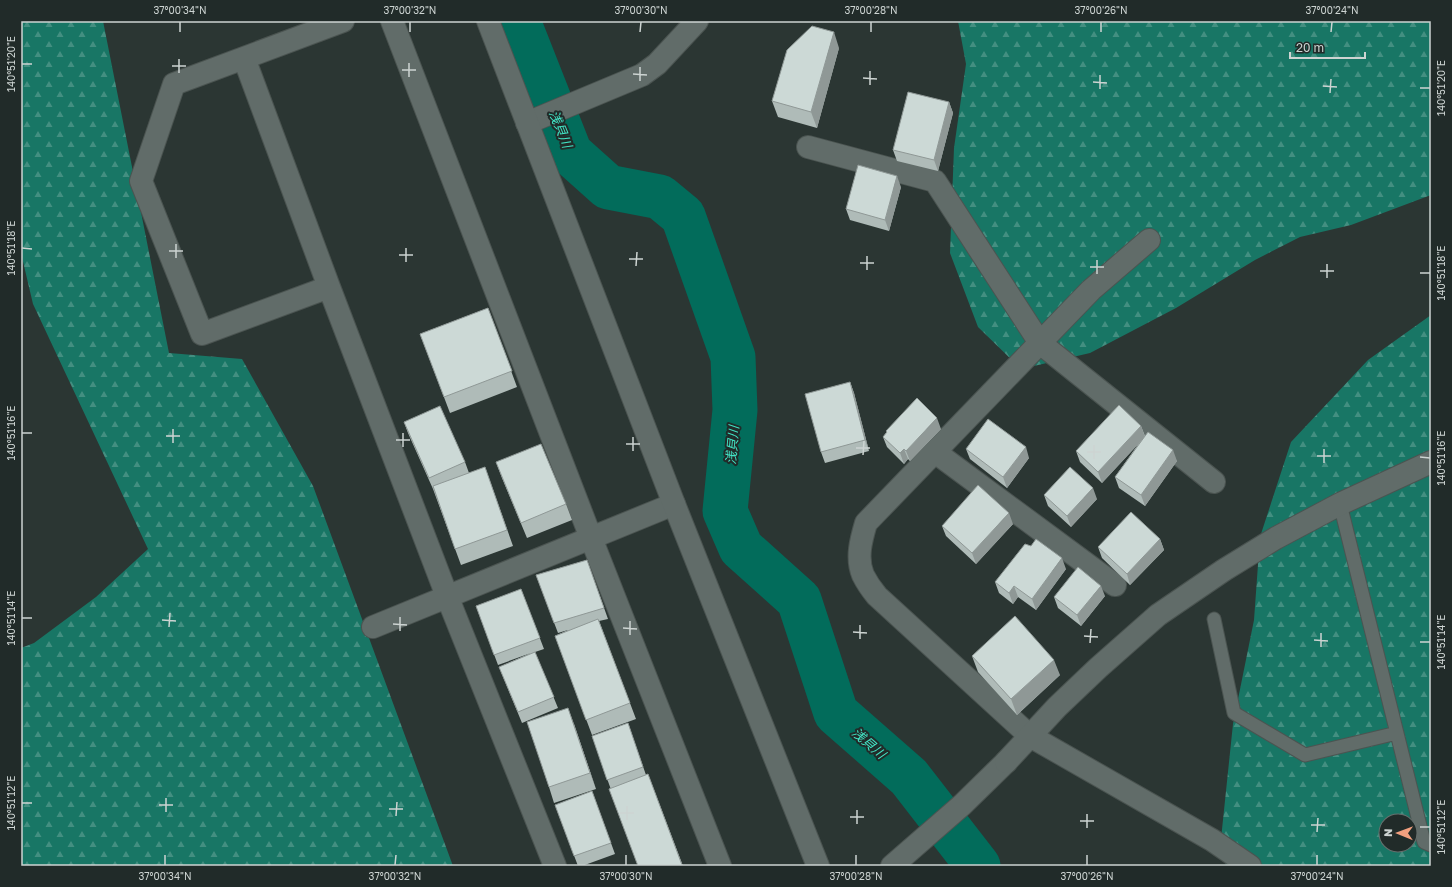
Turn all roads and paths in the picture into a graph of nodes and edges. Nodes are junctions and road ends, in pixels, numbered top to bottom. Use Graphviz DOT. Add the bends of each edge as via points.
graph roads {
  1 [pos="343,21"];
  2 [pos="392,21"];
  3 [pos="488,21"];
  4 [pos="697,21"];
  5 [pos="244,58"];
  6 [pos="536,119"];
  7 [pos="808,147"];
  8 [pos="1149,240"];
  9 [pos="329,287"];
  10 [pos="1040,343"];
  11 [pos="936,452"];
  12 [pos="1431,462"];
  13 [pos="1214,482"];
  14 [pos="674,504"];
  15 [pos="1340,504"];
  16 [pos="591,538"];
  17 [pos="1115,585"];
  18 [pos="447,596"];
  19 [pos="1214,619"];
  20 [pos="373,627"];
  21 [pos="1397,733"];
  22 [pos="1030,736"];
  23 [pos="1431,845"];
  24 [pos="555,866"];
  25 [pos="720,866"];
  26 [pos="818,866"];
  27 [pos="892,866"];
  28 [pos="1250,866"];
  1 -- 5 [label="street"];
  2 -- 16 [label="street"];
  3 -- 6 [label="street"];
  4 -- 6 [label="street" via="657,64 642,75"];
  5 -- 9 [label="street"];
  5 -- 9 [label="street" via="174,84 141,181 202,334"];
  6 -- 14 [label="street"];
  7 -- 10 [label="street" via="935,181"];
  8 -- 10 [label="street" via="1091,290"];
  9 -- 18 [label="street"];
  10 -- 11 [label="street"];
  10 -- 13 [label="street"];
  11 -- 17 [label="street"];
  11 -- 22 [label="street" via="866,524 859,559 863,575 876,596"];
  12 -- 15 [label="street"];
  14 -- 16 [label="street"];
  14 -- 26 [label="street"];
  15 -- 21 [label="lane"];
  15 -- 22 [label="street" via="1276,538 1158,615 1098,668"];
  16 -- 18 [label="street"];
  16 -- 25 [label="street"];
  18 -- 20 [label="street"];
  18 -- 24 [label="street"];
  19 -- 21 [label="lane" via="1234,713 1305,755"];
  21 -- 23 [label="lane" via="1424,842"];
  22 -- 27 [label="street" via="962,805"];
  22 -- 28 [label="street" via="1212,840"];
}
